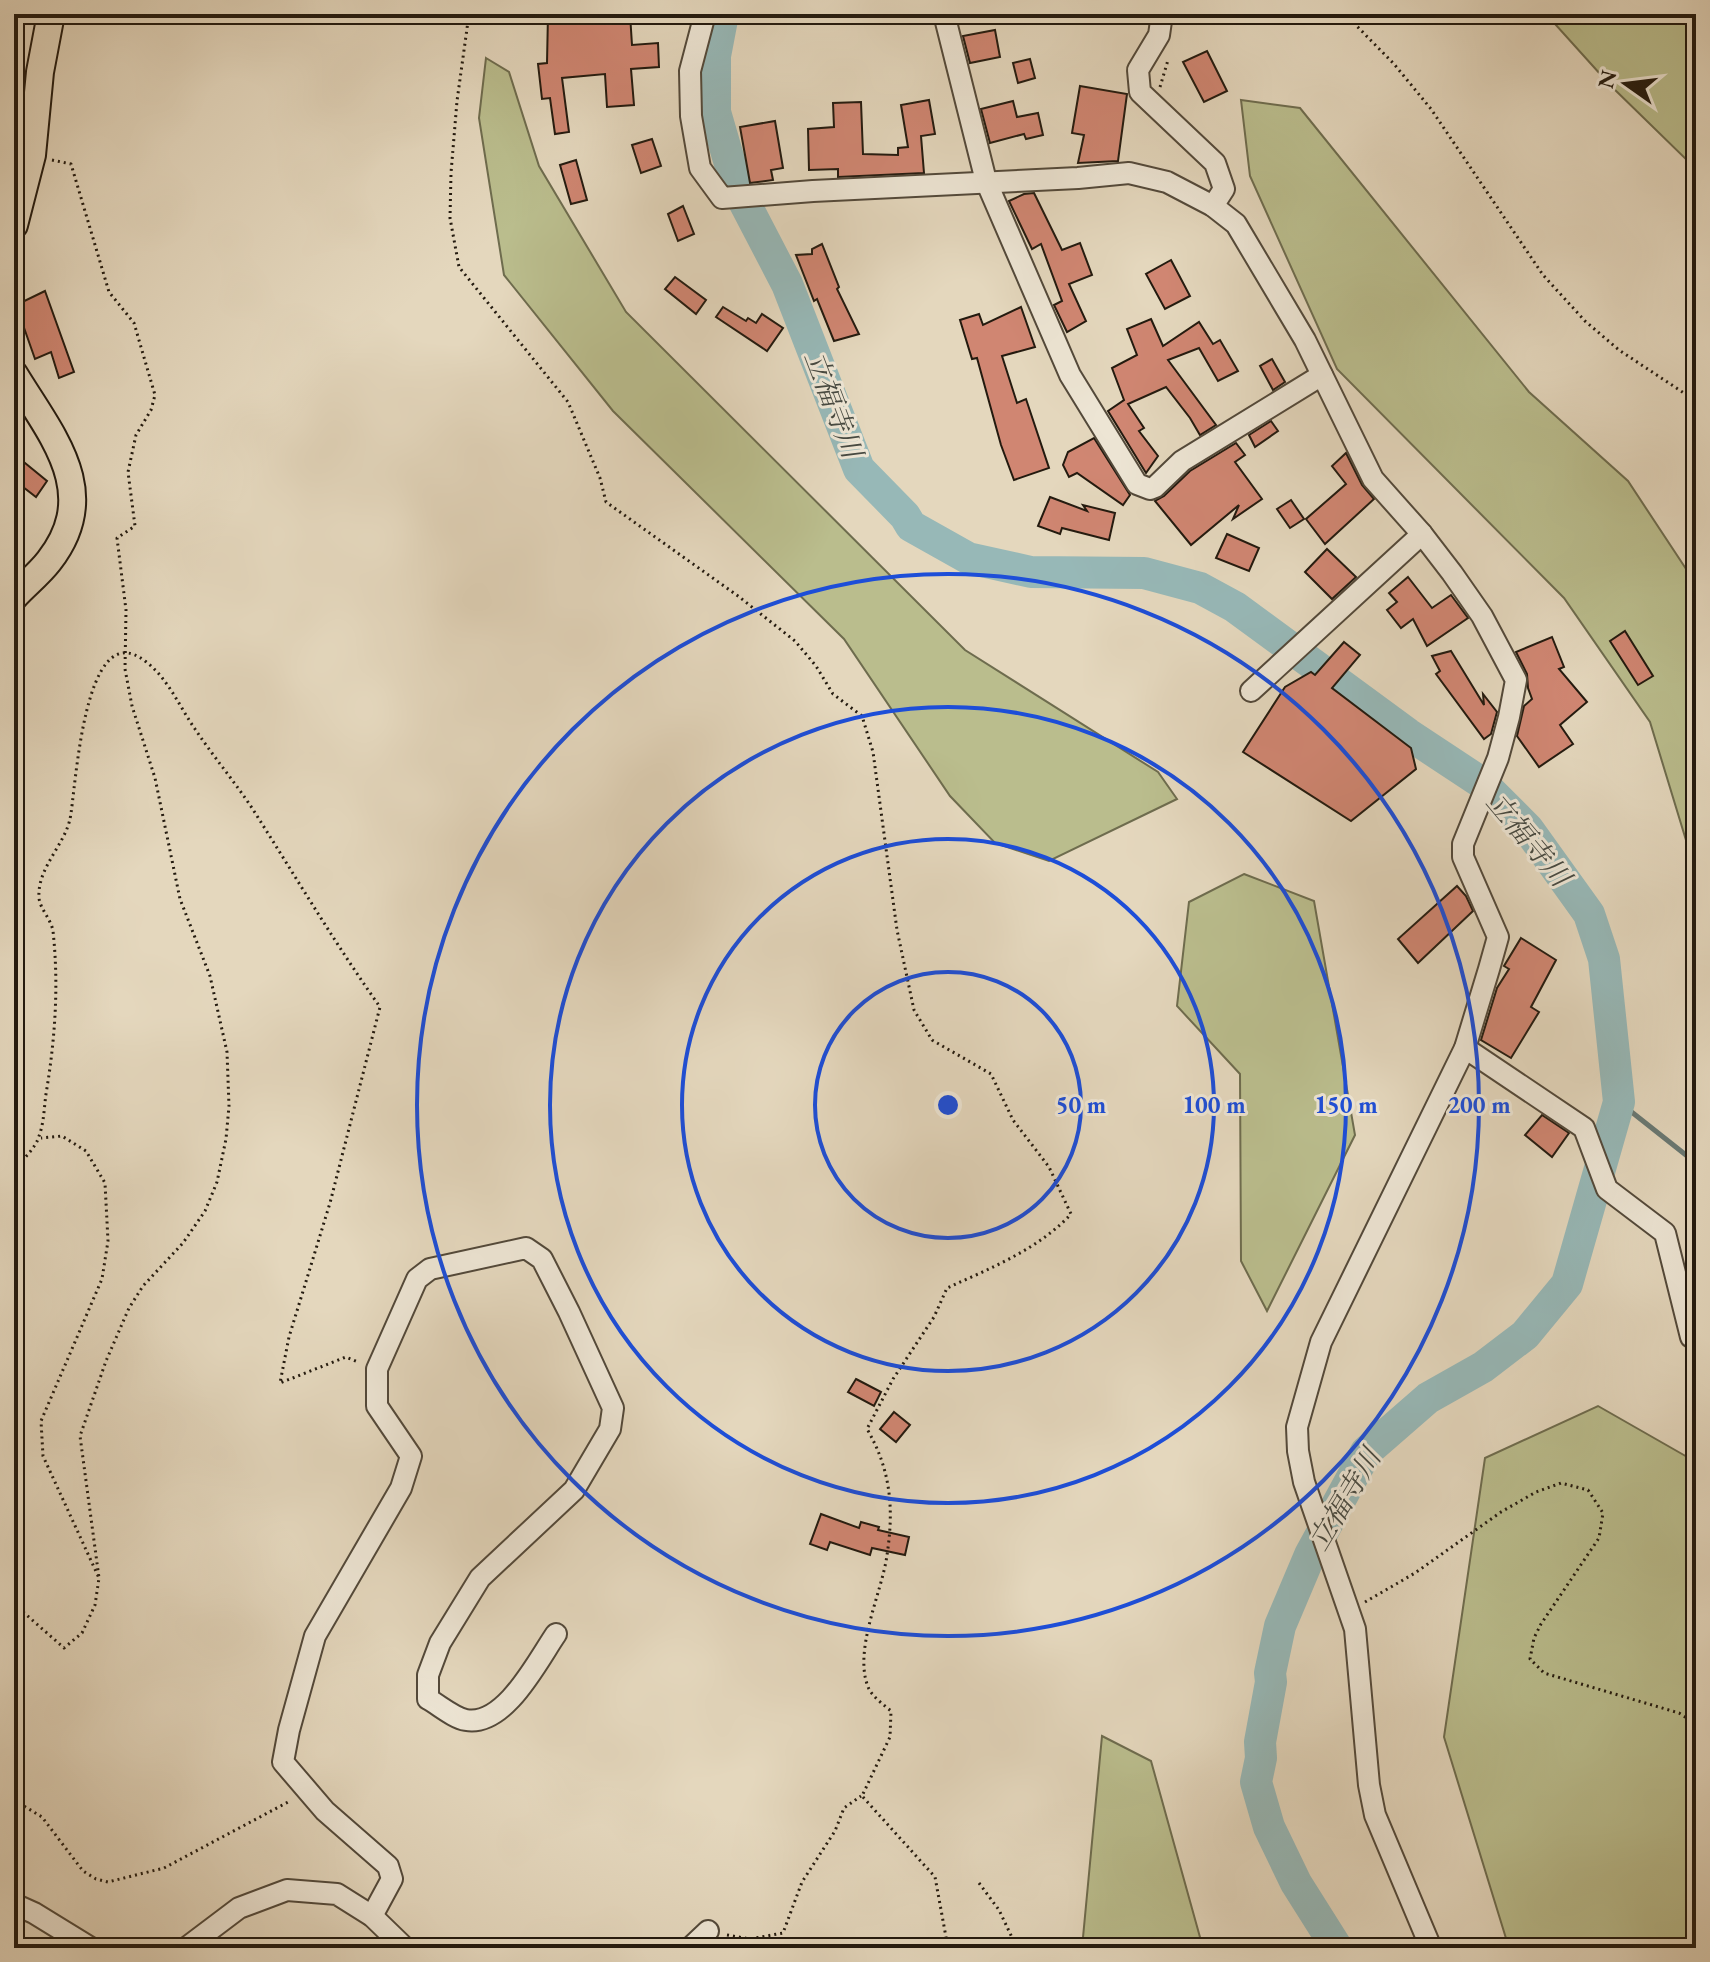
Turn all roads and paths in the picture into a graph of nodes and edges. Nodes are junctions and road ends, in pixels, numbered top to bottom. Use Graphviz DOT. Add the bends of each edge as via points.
graph roads {
  1 [pos="51,14"];
  2 [pos="469,14"];
  3 [pos="705,14"];
  4 [pos="944,14"];
  5 [pos="1162,14"];
  6 [pos="1345,14"];
  7 [pos="1168,58"];
  8 [pos="1156,107"];
  9 [pos="32,155"];
  10 [pos="986,181"];
  11 [pos="1213,206"];
  12 [pos="14,225"];
  13 [pos="14,374"];
  14 [pos="1322,375"];
  15 [pos="1696,401"];
  16 [pos="1422,534"];
  17 [pos="14,597"];
  18 [pos="124,653"];
  19 [pos="1251,691"];
  20 [pos="1465,1048"];
  21 [pos="39,1139"];
  22 [pos="14,1170"];
  23 [pos="1696,1340"];
  24 [pos="377,1369"];
  25 [pos="99,1578"];
  26 [pos="14,1604"];
  27 [pos="1345,1605"];
  28 [pos="556,1634"];
  29 [pos="1696,1724"];
  30 [pos="308,1792"];
  31 [pos="862,1796"];
  32 [pos="14,1800"];
  33 [pos="979,1883"];
  34 [pos="14,1904"];
  35 [pos="372,1916"];
  36 [pos="708,1931"];
  37 [pos="91,1948"];
  38 [pos="186,1948"];
  39 [pos="405,1948"];
  40 [pos="690,1948"];
  41 [pos="948,1948"];
  42 [pos="1017,1948"];
  43 [pos="1431,1948"];
  1 -- 9 [label="main road"];
  2 -- 31 [label="path" via="451,173 450,218 459,267 568,402 606,502 795,641 833,694 862,716 873,752 897,930 914,1010 932,1040 991,1074 1013,1120 1049,1167 1071,1214 1058,1228 947,1288 867,1429 891,1488 887,1555 867,1630 865,1669 869,1691 891,1711 890,1737"];
  3 -- 10 [label="street" via="690,71 691,116 700,168 722,198"];
  4 -- 10 [label="street"];
  5 -- 8 [label="street" via="1159,35 1138,70 1140,92"];
  6 -- 15 [label="path" via="1431,109 1543,275 1619,350"];
  7 -- 8 [label="path"];
  8 -- 11 [label="street" via="1215,163 1224,189"];
  9 -- 12 [label="main road"];
  9 -- 18 [label="path" via="71,164 109,292 134,323 155,395 136,435 128,472 135,526 117,538 126,610"];
  10 -- 11 [label="street" via="1129,173 1167,182"];
  10 -- 14 [label="street" via="1070,375 1142,488 1155,487 1182,461"];
  11 -- 14 [label="street" via="1236,224"];
  13 -- 17 [label="main road" via="62,454 74,488 67,530 50,560"];
  14 -- 16 [label="street" via="1373,479"];
  16 -- 19 [label="street"];
  16 -- 20 [label="street" via="1482,616 1516,680 1498,758 1463,844 1463,857 1498,937"];
  18 -- 21 [label="path" via="104,665 93,688 77,754 69,822 44,873 39,899 52,927 57,1003"];
  18 -- 24 [label="path" via="146,661 172,690 380,1007 280,1383 346,1357"];
  18 -- 25 [label="path" via="180,899 210,976 227,1052 229,1106 217,1182 205,1211 129,1308 80,1436"];
  20 -- 23 [label="street" via="1584,1128 1607,1189 1665,1233"];
  20 -- 27 [label="street" via="1321,1342 1297,1427 1304,1482"];
  21 -- 22 [label="path"];
  21 -- 25 [label="path" via="62,1136 86,1151 105,1183 108,1241 102,1279 41,1421 43,1456"];
  24 -- 28 [label="street" via="417,1279 430,1269 526,1248 542,1259 613,1408 610,1429 574,1490 480,1578 440,1643 428,1675 428,1699 466,1720 489,1718 513,1698"];
  24 -- 30 [label="street" via="377,1406 411,1456 401,1488 315,1636 283,1762"];
  25 -- 26 [label="path" via="95,1605 82,1633 64,1648"];
  27 -- 29 [label="path" via="1415,1573 1536,1492 1561,1483 1588,1490 1603,1513 1599,1538 1541,1624 1530,1659 1544,1673 1679,1713"];
  27 -- 43 [label="street" via="1355,1629 1375,1815"];
  30 -- 32 [label="path" via="164,1868 108,1882 83,1871 42,1817"];
  30 -- 35 [label="street" via="388,1866 392,1879"];
  31 -- 36 [label="path" via="844,1808 802,1882 783,1933 750,1939"];
  31 -- 41 [label="path" via="935,1877"];
  33 -- 42 [label="path"];
  34 -- 37 [label="street"];
  35 -- 38 [label="street" via="337,1894 287,1890 239,1908"];
  35 -- 39 [label="street"];
  36 -- 40 [label="street"];
}
